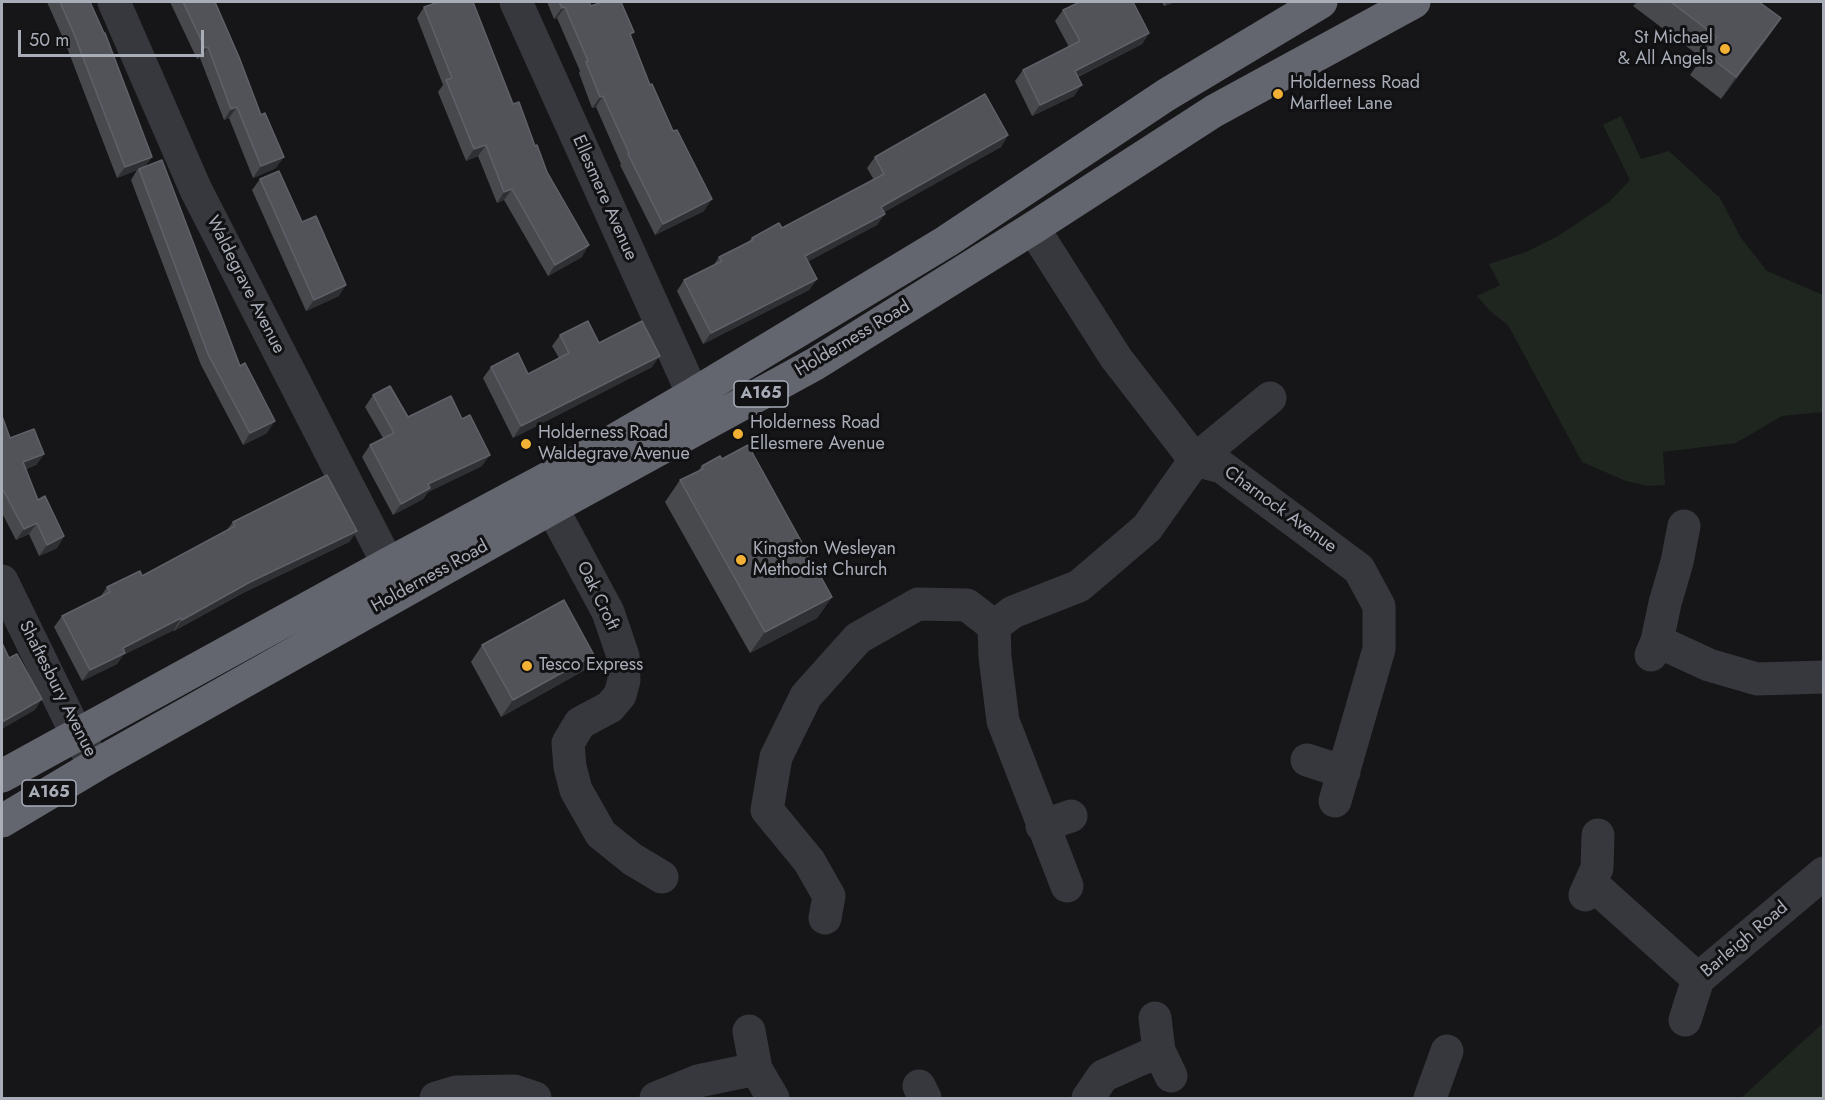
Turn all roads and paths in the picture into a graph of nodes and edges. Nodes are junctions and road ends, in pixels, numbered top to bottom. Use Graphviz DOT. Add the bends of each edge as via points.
graph roads {
  1 [pos="114,2"];
  2 [pos="516,2"];
  3 [pos="1321,2"];
  4 [pos="1414,2"];
  5 [pos="1034,228"];
  6 [pos="1270,398"];
  7 [pos="699,409"];
  8 [pos="1195,460"];
  9 [pos="552,508"];
  10 [pos="1684,526"];
  11 [pos="388,564"];
  12 [pos="2,581"];
  13 [pos="994,626"];
  14 [pos="1824,677"];
  15 [pos="77,735"];
  16 [pos="1308,760"];
  17 [pos="96,765"];
  18 [pos="2,776"];
  19 [pos="2,821"];
  20 [pos="1598,835"];
  21 [pos="1824,873"];
  22 [pos="666,879"];
  23 [pos="1066,886"];
  24 [pos="825,918"];
  25 [pos="1698,980"];
  26 [pos="1155,1018"];
  27 [pos="1685,1020"];
  28 [pos="749,1031"];
  29 [pos="1447,1051"];
  30 [pos="756,1069"];
  31 [pos="436,1098"];
  32 [pos="535,1098"];
  33 [pos="656,1098"];
  34 [pos="773,1098"];
  35 [pos="1088,1098"];
  36 [pos="1430,1098"];
  1 -- 11 [label="street, Waldegrave Avenue" via="196,190"];
  2 -- 7 [label="street, Ellesmere Avenue"];
  3 -- 7 [label="highway, Holderness Road / A165" via="1166,95"];
  4 -- 5 [label="highway, Holderness Road / A165" via="1214,111"];
  5 -- 7 [label="highway, Holderness Road / A165" via="815,364"];
  5 -- 8 [label="street" via="1116,358"];
  6 -- 8 [label="street"];
  7 -- 9 [label="highway, Holderness Road / A165"];
  7 -- 11 [label="highway, Holderness Road / A165" via="563,470"];
  8 -- 13 [label="street" via="1147,528 1079,586 1013,612"];
  8 -- 16 [label="street, Charnock Avenue" via="1222,466 1359,569 1379,606 1379,649 1340,786"];
  9 -- 17 [label="highway, Holderness Road / A165"];
  9 -- 22 [label="street, Oak Croft" via="608,612 623,656 620,695 610,707 580,723 568,743 576,790 602,834 632,859"];
  10 -- 14 [label="street" via="1654,648 1757,679"];
  11 -- 15 [label="highway, Holderness Road / A165"];
  12 -- 15 [label="street, Shaftesbury Avenue"];
  13 -- 23 [label="street" via="1003,721 1056,821"];
  13 -- 24 [label="street" via="967,605 918,604 858,638 806,696 776,757 766,810 809,861 830,896"];
  15 -- 17 [label="street, Shaftesbury Avenue"];
  15 -- 18 [label="highway, Holderness Road / A165"];
  17 -- 19 [label="highway, Holderness Road / A165"];
  20 -- 25 [label="street" via="1597,868 1588,889"];
  21 -- 25 [label="street, Barleigh Road"];
  25 -- 27 [label="street, Barleigh Road"];
  26 -- 35 [label="street" via="1165,1063 1103,1076"];
  28 -- 30 [label="street"];
  29 -- 36 [label="street"];
  30 -- 33 [label="street" via="698,1081"];
  30 -- 34 [label="street"];
  31 -- 32 [label="street" via="456,1092 514,1091"];
}
